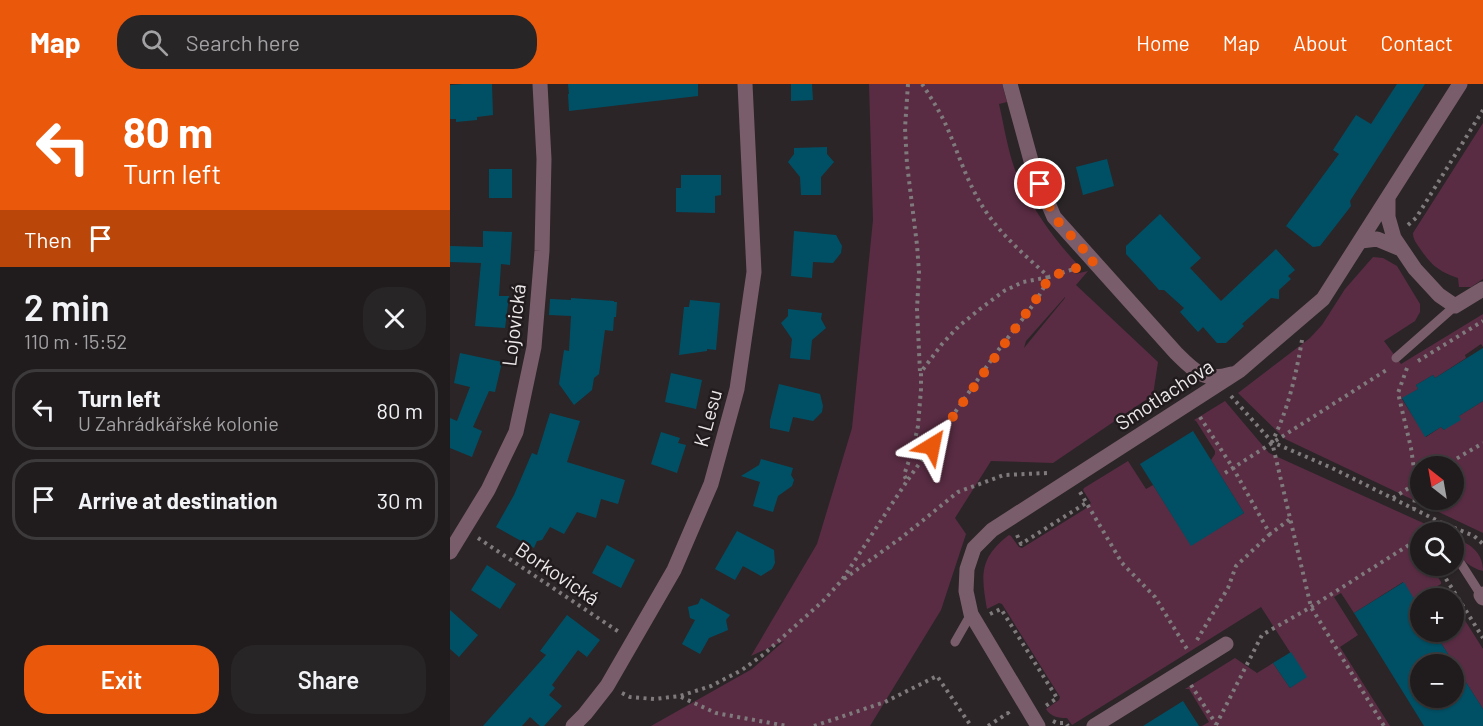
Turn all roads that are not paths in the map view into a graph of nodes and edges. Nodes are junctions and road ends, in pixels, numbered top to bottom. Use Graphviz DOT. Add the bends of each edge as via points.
graph roads {
  1 [pos="540,84"];
  2 [pos="745,84"];
  3 [pos="1010,84"];
  4 [pos="1460,84"];
  5 [pos="1388,198"];
  6 [pos="1361,241"];
  7 [pos="1398,243"];
  8 [pos="1483,289"];
  9 [pos="1455,306"];
  10 [pos="1398,362"];
  11 [pos="1239,371"];
  12 [pos="450,552"];
  13 [pos="1464,568"];
  14 [pos="1482,596"];
  15 [pos="978,615"];
  16 [pos="955,642"];
  17 [pos="1226,644"];
  18 [pos="1042,722"];
  19 [pos="573,726"];
  20 [pos="1094,726"];
  1 -- 12 [label="street, Lojovická" via="544,159 542,251 534,347 516,432 488,490"];
  2 -- 19 [label="street, K Lesu" via="754,272 737,389 711,484 674,570 607,686"];
  3 -- 11 [label="street" via="1033,168 1054,217 1194,371 1206,377"];
  4 -- 5 [label="street, Smotlachova"];
  5 -- 6 [label="street, Smotlachova"];
  5 -- 7 [label="street" via="1388,217"];
  6 -- 7 [label="street"];
  6 -- 11 [label="street, Smotlachova" via="1323,299"];
  7 -- 9 [label="street" via="1415,269"];
  8 -- 9 [label="street"];
  9 -- 10 [label="lane"];
  11 -- 15 [label="street, Smotlachova" via="992,530 974,548 968,569 966,591"];
  13 -- 14 [label="lane"];
  15 -- 16 [label="lane"];
  15 -- 18 [label="street, Smotlachova"];
  17 -- 20 [label="street"];
}
